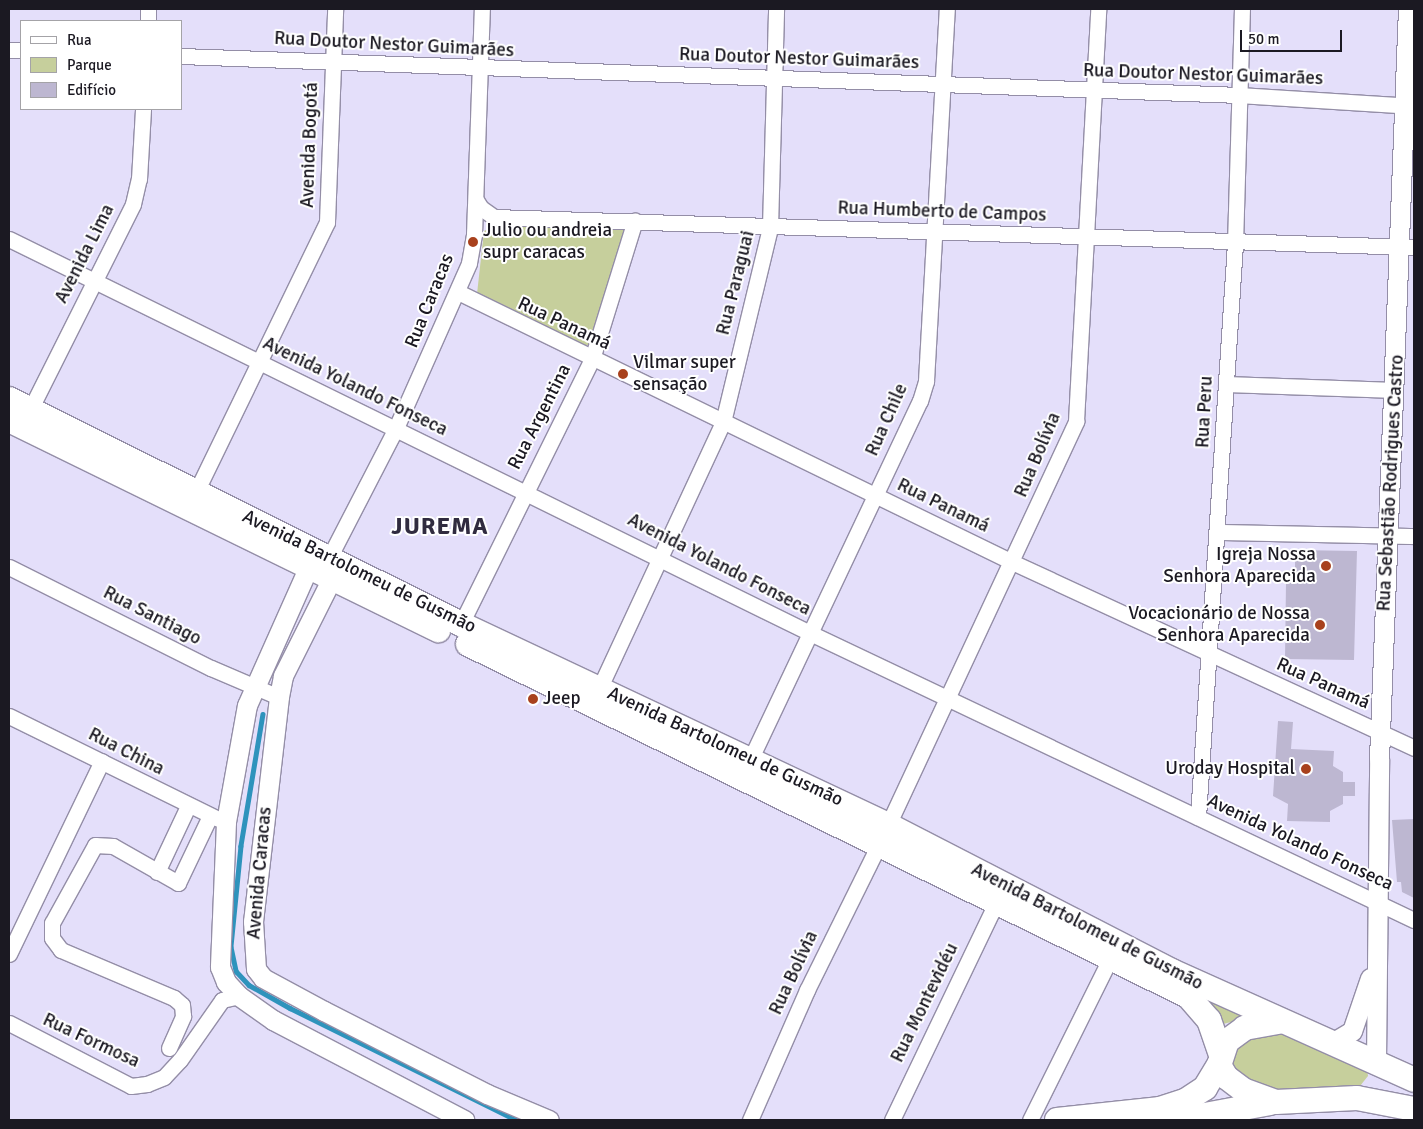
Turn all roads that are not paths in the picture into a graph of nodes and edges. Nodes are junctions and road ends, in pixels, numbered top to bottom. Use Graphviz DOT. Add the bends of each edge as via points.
graph roads {
  1 [pos="335,9"];
  2 [pos="482,9"];
  3 [pos="776,9"];
  4 [pos="946,9"];
  5 [pos="1098,9"];
  6 [pos="1242,9"];
  7 [pos="1408,9"];
  8 [pos="182,56"];
  9 [pos="333,61"];
  10 [pos="482,69"];
  11 [pos="774,78"];
  12 [pos="941,84"];
  13 [pos="1096,90"];
  14 [pos="1238,95"];
  15 [pos="1409,106"];
  16 [pos="143,110"];
  17 [pos="476,200"];
  18 [pos="494,217"];
  19 [pos="635,220"];
  20 [pos="770,227"];
  21 [pos="935,229"];
  22 [pos="474,234"];
  23 [pos="9,239"];
  24 [pos="1087,239"];
  25 [pos="1235,244"];
  26 [pos="1407,247"];
  27 [pos="92,281"];
  28 [pos="458,292"];
  29 [pos="592,359"];
  30 [pos="260,364"];
  31 [pos="1226,384"];
  32 [pos="1395,390"];
  33 [pos="9,399"];
  34 [pos="30,410"];
  35 [pos="9,420"];
  36 [pos="723,422"];
  37 [pos="396,428"];
  38 [pos="196,492"];
  39 [pos="526,492"];
  40 [pos="875,494"];
  41 [pos="1218,532"];
  42 [pos="1388,536"];
  43 [pos="1414,536"];
  44 [pos="662,558"];
  45 [pos="1012,562"];
  46 [pos="9,567"];
  47 [pos="324,567"];
  48 [pos="461,624"];
  49 [pos="810,633"];
  50 [pos="1210,656"];
  51 [pos="254,686"];
  52 [pos="600,687"];
  53 [pos="278,697"];
  54 [pos="950,697"];
  55 [pos="9,716"];
  56 [pos="1380,731"];
  57 [pos="1414,748"];
  58 [pos="751,758"];
  59 [pos="102,761"];
  60 [pos="188,806"];
  61 [pos="1198,817"];
  62 [pos="218,819"];
  63 [pos="883,835"];
  64 [pos="157,872"];
  65 [pos="1377,900"];
  66 [pos="996,903"];
  67 [pos="1414,920"];
  68 [pos="9,954"];
  69 [pos="1376,958"];
  70 [pos="1110,959"];
  71 [pos="239,996"];
  72 [pos="1278,1022"];
  73 [pos="9,1023"];
  74 [pos="1332,1043"];
  75 [pos="169,1048"];
  76 [pos="1220,1060"];
  77 [pos="1376,1062"];
  78 [pos="1414,1080"];
  79 [pos="1276,1102"];
  80 [pos="1414,1109"];
  81 [pos="464,1120"];
  82 [pos="549,1120"];
  83 [pos="750,1120"];
  84 [pos="892,1120"];
  85 [pos="1030,1120"];
  86 [pos="1057,1120"];
  87 [pos="1178,1120"];
  1 -- 9 [label="street, Avenida Bogotá"];
  2 -- 10 [label="street, Rua Caracas"];
  3 -- 11 [label="street, Rua Paraguai"];
  4 -- 12 [label="street, Rua Chile"];
  5 -- 13 [label="street, Rua Bolívia"];
  6 -- 14 [label="street, Rua Peru"];
  7 -- 15 [label="street, Rua Sebastião Rodrigues Castro"];
  8 -- 9 [label="street, Rua Doutor Nestor Guimarães"];
  9 -- 10 [label="street, Rua Doutor Nestor Guimarães"];
  9 -- 30 [label="street, Avenida Bogotá" via="326,222"];
  10 -- 11 [label="street, Rua Doutor Nestor Guimarães"];
  10 -- 17 [label="street, Rua Caracas"];
  11 -- 12 [label="street, Rua Doutor Nestor Guimarães"];
  11 -- 20 [label="street, Rua Paraguai"];
  12 -- 13 [label="street, Rua Doutor Nestor Guimarães"];
  12 -- 21 [label="street, Rua Chile"];
  13 -- 14 [label="street, Rua Doutor Nestor Guimarães"];
  13 -- 24 [label="street, Rua Bolívia"];
  14 -- 15 [label="street, Rua Doutor Nestor Guimarães"];
  14 -- 25 [label="street, Rua Peru"];
  15 -- 26 [label="street, Rua Sebastião Rodrigues Castro"];
  16 -- 27 [label="street, Avenida Lima" via="133,204"];
  17 -- 18 [label="street"];
  17 -- 22 [label="street, Rua Caracas"];
  18 -- 19 [label="street, Rua Humberto de Campos"];
  18 -- 22 [label="street"];
  19 -- 20 [label="street, Rua Humberto de Campos"];
  19 -- 29 [label="street, Rua Argentina"];
  20 -- 21 [label="street, Rua Humberto de Campos"];
  20 -- 36 [label="street, Rua Paraguai"];
  21 -- 24 [label="street, Rua Humberto de Campos"];
  21 -- 40 [label="street, Rua Chile" via="926,381"];
  22 -- 28 [label="street, Rua Caracas"];
  23 -- 27 [label="street, Avenida Yolando Fonseca"];
  24 -- 25 [label="street, Rua Humberto de Campos"];
  24 -- 45 [label="street, Rua Bolívia" via="1076,421"];
  25 -- 26 [label="street, Rua Humberto de Campos"];
  25 -- 31 [label="street, Rua Peru"];
  26 -- 32 [label="street, Rua Sebastião Rodrigues Castro"];
  27 -- 30 [label="street, Avenida Yolando Fonseca"];
  27 -- 34 [label="street, Avenida Lima"];
  28 -- 29 [label="street, Rua Panamá"];
  28 -- 37 [label="street, Rua Caracas"];
  29 -- 36 [label="street, Rua Panamá"];
  29 -- 39 [label="street, Rua Argentina"];
  30 -- 37 [label="street, Avenida Yolando Fonseca"];
  30 -- 38 [label="street, Avenida Bogotá"];
  31 -- 32 [label="street"];
  31 -- 41 [label="street, Rua Peru"];
  32 -- 42 [label="street, Rua Sebastião Rodrigues Castro"];
  33 -- 34 [label="main road, Avenida Bartolomeu de Gusmão"];
  34 -- 38 [label="main road, Avenida Bartolomeu de Gusmão"];
  35 -- 47 [label="main road, Avenida Bartolomeu de Gusmão"];
  36 -- 40 [label="street, Rua Panamá"];
  36 -- 44 [label="street, Rua Paraguai"];
  37 -- 39 [label="street, Avenida Yolando Fonseca"];
  37 -- 47 [label="street, Rua Caracas"];
  38 -- 47 [label="main road, Avenida Bartolomeu de Gusmão"];
  39 -- 44 [label="street, Avenida Yolando Fonseca"];
  39 -- 48 [label="street, Rua Argentina"];
  40 -- 45 [label="street, Rua Panamá"];
  40 -- 49 [label="street, Rua Chile"];
  41 -- 42 [label="street"];
  41 -- 50 [label="street, Rua Peru"];
  42 -- 43 [label="street"];
  42 -- 56 [label="street, Rua Sebastião Rodrigues Castro"];
  44 -- 49 [label="street, Avenida Yolando Fonseca"];
  44 -- 52 [label="street, Rua Paraguai"];
  45 -- 50 [label="street, Rua Panamá"];
  45 -- 54 [label="street, Rua Bolívia"];
  46 -- 51 [label="street, Rua Santiago"];
  47 -- 48 [label="main road, Avenida Bartolomeu de Gusmão"];
  47 -- 51 [label="street, Avenida Caracas"];
  47 -- 53 [label="street, Avenida Caracas"];
  47 -- 63 [label="main road, Avenida Bartolomeu de Gusmão"];
  48 -- 52 [label="main road, Avenida Bartolomeu de Gusmão"];
  49 -- 54 [label="street, Avenida Yolando Fonseca"];
  49 -- 58 [label="street, Rua Chile"];
  50 -- 56 [label="street, Rua Panamá"];
  50 -- 61 [label="street, Rua Peru"];
  51 -- 53 [label="street, Rua Santiago"];
  51 -- 62 [label="street, Avenida Caracas"];
  52 -- 58 [label="main road, Avenida Bartolomeu de Gusmão"];
  53 -- 82 [label="street, Avenida Caracas" via="253,921 256,969 263,978 324,1011 487,1094"];
  54 -- 61 [label="street, Avenida Yolando Fonseca"];
  54 -- 63 [label="street, Rua Bolívia"];
  55 -- 59 [label="street, Rua China"];
  56 -- 57 [label="street, Rua Panamá"];
  56 -- 65 [label="street, Rua Sebastião Rodrigues Castro"];
  58 -- 63 [label="main road, Avenida Bartolomeu de Gusmão"];
  59 -- 60 [label="street, Rua China"];
  59 -- 68 [label="street"];
  60 -- 62 [label="street, Rua China"];
  60 -- 64 [label="street"];
  61 -- 65 [label="street, Avenida Yolando Fonseca"];
  62 -- 64 [label="street" via="178,883"];
  62 -- 71 [label="street, Avenida Caracas" via="220,967 226,982"];
  63 -- 66 [label="main road, Avenida Bartolomeu de Gusmão"];
  63 -- 72 [label="main road, Avenida Bartolomeu de Gusmão"];
  63 -- 83 [label="street, Rua Bolívia" via="807,990"];
  64 -- 75 [label="street" via="113,846 94,845 52,923 52,938 61,950 174,998 182,1005 183,1016"];
  65 -- 67 [label="street, Avenida Yolando Fonseca"];
  65 -- 69 [label="street, Rua Sebastião Rodrigues Castro"];
  66 -- 70 [label="main road, Avenida Bartolomeu de Gusmão"];
  66 -- 84 [label="street, Rua Montevidéu"];
  69 -- 74 [label="street, Rua Sebastião Rodrigues Castro" via="1352,1031"];
  69 -- 77 [label="street, Rua Sebastião Rodrigues Castro"];
  70 -- 76 [label="main road, Avenida Bartolomeu de Gusmão" via="1188,996 1209,1020"];
  70 -- 85 [label="street"];
  71 -- 73 [label="street, Rua Formosa" via="222,1000 180,1060 164,1076 147,1084 131,1086"];
  71 -- 81 [label="street, Avenida Caracas" via="324,1050"];
  72 -- 74 [label="main road, Avenida Bartolomeu de Gusmão"];
  72 -- 76 [label="main road" via="1244,1028 1227,1041"];
  74 -- 77 [label="main road, Avenida Bartolomeu de Gusmão"];
  76 -- 79 [label="main road" via="1226,1077 1243,1090"];
  76 -- 86 [label="main road" via="1205,1088 1185,1101 1160,1109"];
  77 -- 78 [label="main road, Avenida Bartolomeu de Gusmão"];
  79 -- 80 [label="main road" via="1357,1098"];
  79 -- 87 [label="main road"];
}
